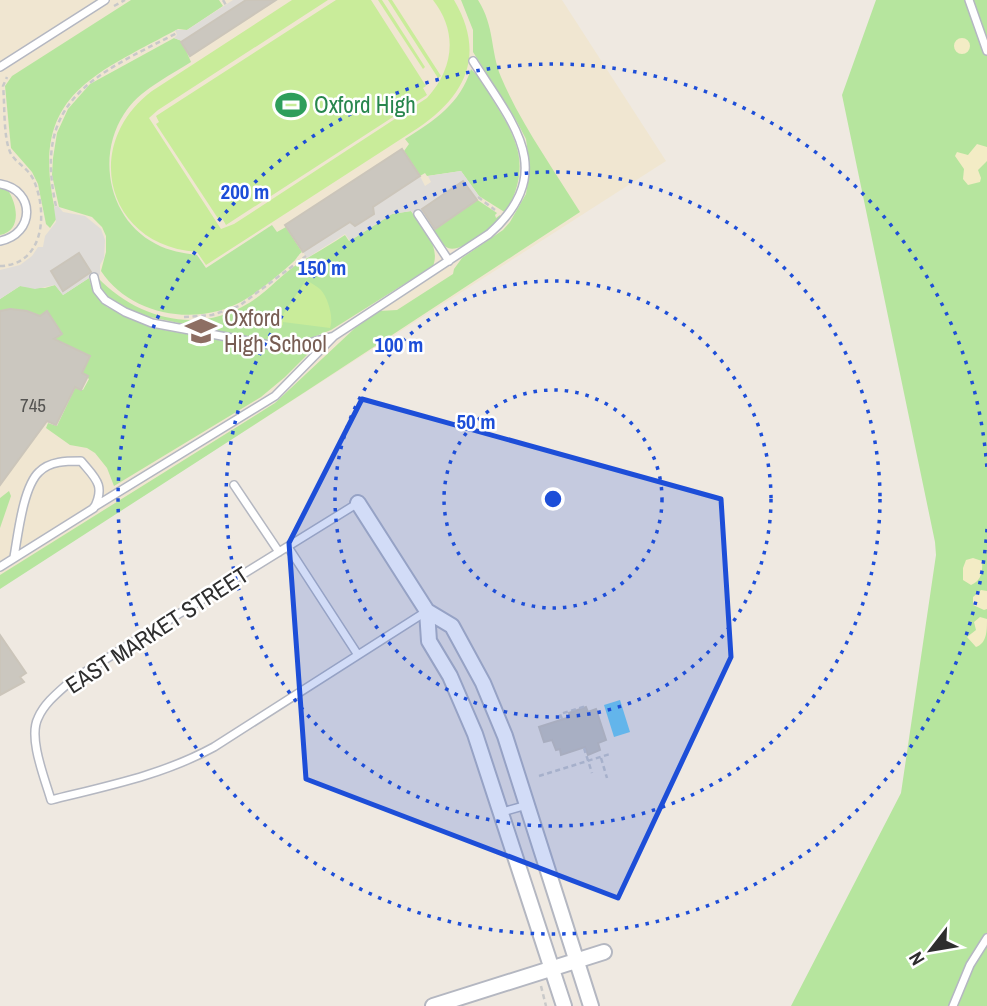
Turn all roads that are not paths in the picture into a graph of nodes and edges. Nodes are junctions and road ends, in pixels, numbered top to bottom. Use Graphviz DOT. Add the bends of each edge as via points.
graph roads {
  1 [pos="105,0"];
  2 [pos="969,0"];
  3 [pos="987,51"];
  4 [pos="473,61"];
  5 [pos="0,67"];
  6 [pos="0,184"];
  7 [pos="418,214"];
  8 [pos="0,241"];
  9 [pos="449,261"];
  10 [pos="94,277"];
  11 [pos="334,336"];
  12 [pos="234,485"];
  13 [pos="358,503"];
  14 [pos="94,508"];
  15 [pos="288,547"];
  16 [pos="279,552"];
  17 [pos="14,557"];
  18 [pos="0,567"];
  19 [pos="427,611"];
  20 [pos="358,655"];
  21 [pos="527,805"];
  22 [pos="502,812"];
  23 [pos="987,938"];
  24 [pos="604,952"];
  25 [pos="576,961"];
  26 [pos="552,968"];
  27 [pos="433,1006"];
  28 [pos="564,1006"];
  29 [pos="591,1006"];
  30 [pos="953,1006"];
  1 -- 5 [label="lane"];
  2 -- 3 [label="lane"];
  4 -- 9 [label="lane" via="515,127 524,150 526,175 507,218"];
  6 -- 8 [label="lane" via="16,189 27,215 19,232"];
  7 -- 9 [label="lane"];
  9 -- 11 [label="lane"];
  10 -- 11 [label="lane" via="105,300 152,323 275,346 298,346"];
  11 -- 14 [label="lane" via="275,396"];
  12 -- 16 [label="lane"];
  13 -- 15 [label="lane, EAST MARKET STREET"];
  13 -- 19 [label="street, EAST MARKET STREET"];
  14 -- 17 [label="lane"];
  14 -- 17 [label="lane" via="100,495 97,480 81,461 60,461 39,472 26,498"];
  15 -- 16 [label="lane, EAST MARKET STREET"];
  15 -- 20 [label="lane"];
  16 -- 20 [label="lane, EAST MARKET STREET" via="72,680 52,698 37,719 35,745 51,800 190,760"];
  17 -- 18 [label="lane"];
  19 -- 20 [label="lane, EAST MARKET STREET"];
  19 -- 21 [label="street, EAST MARKET STREET" via="452,626 467,650 496,712"];
  19 -- 22 [label="street, EAST MARKET STREET" via="429,641 464,705"];
  21 -- 22 [label="lane"];
  21 -- 25 [label="street, EAST MARKET STREET"];
  22 -- 26 [label="street, EAST MARKET STREET"];
  23 -- 30 [label="lane"];
  24 -- 25 [label="street"];
  25 -- 26 [label="street"];
  25 -- 29 [label="street, EAST MARKET STREET"];
  26 -- 27 [label="street"];
  26 -- 28 [label="street, EAST MARKET STREET"];
}
